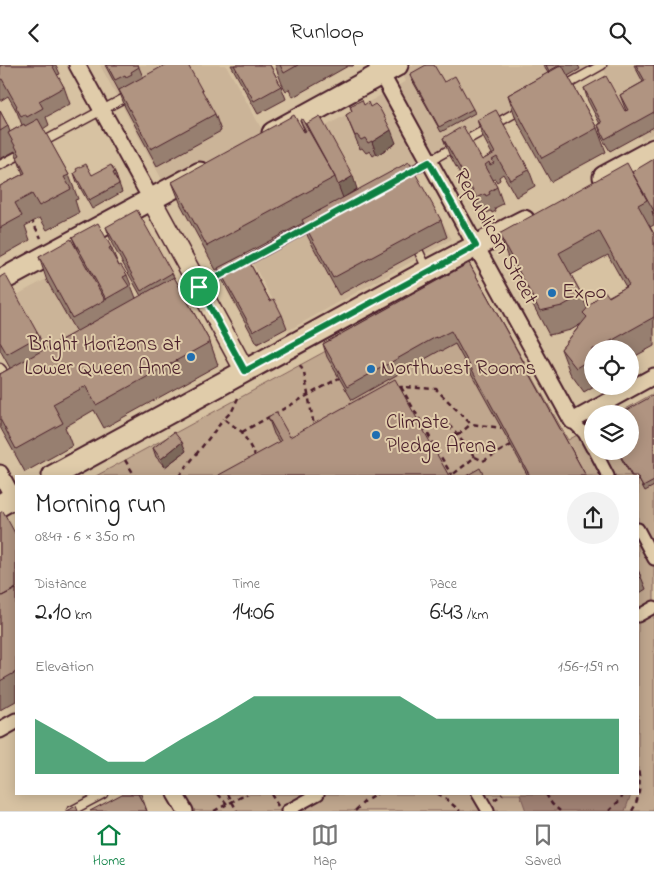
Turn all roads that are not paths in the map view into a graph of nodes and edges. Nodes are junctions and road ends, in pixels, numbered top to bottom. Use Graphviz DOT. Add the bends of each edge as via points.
graph roads {
  1 [pos="77,65"];
  2 [pos="602,65"];
  3 [pos="385,68"];
  4 [pos="559,89"];
  5 [pos="135,92"];
  6 [pos="528,107"];
  7 [pos="102,110"];
  8 [pos="260,140"];
  9 [pos="654,150"];
  10 [pos="429,162"];
  11 [pos="217,163"];
  12 [pos="0,165"];
  13 [pos="400,177"];
  14 [pos="587,186"];
  15 [pos="151,199"];
  16 [pos="537,213"];
  17 [pos="326,218"];
  18 [pos="476,246"];
  19 [pos="418,252"];
  20 [pos="428,271"];
  21 [pos="0,281"];
  22 [pos="199,287"];
  23 [pos="170,303"];
  24 [pos="245,371"];
  25 [pos="654,376"];
  26 [pos="572,421"];
  27 [pos="584,433"];
  28 [pos="599,460"];
  29 [pos="0,473"];
  30 [pos="55,475"];
  31 [pos="607,475"];
  32 [pos="11,501"];
  33 [pos="639,531"];
  34 [pos="654,559"];
  35 [pos="654,607"];
  36 [pos="639,615"];
  37 [pos="15,722"];
  38 [pos="0,730"];
  39 [pos="101,795"];
  40 [pos="176,795"];
  41 [pos="316,795"];
  42 [pos="479,795"];
  43 [pos="71,811"];
  44 [pos="185,811"];
  45 [pos="287,811"];
  46 [pos="488,811"];
  1 -- 7 [label="street"];
  2 -- 4 [label="lane"];
  3 -- 8 [label="main road"];
  3 -- 10 [label="street, Republican Street"];
  5 -- 7 [label="lane"];
  6 -- 10 [label="lane"];
  7 -- 12 [label="lane"];
  7 -- 15 [label="street"];
  9 -- 14 [label="main road"];
  10 -- 13 [label="lane"];
  10 -- 18 [label="street, Republican Street"];
  11 -- 15 [label="main road"];
  15 -- 21 [label="main road"];
  15 -- 22 [label="street"];
  16 -- 18 [label="main road"];
  17 -- 22 [label="lane"];
  18 -- 20 [label="main road"];
  18 -- 26 [label="street, Republican Street"];
  19 -- 20 [label="lane"];
  20 -- 24 [label="main road"];
  22 -- 23 [label="lane"];
  22 -- 24 [label="street"];
  24 -- 30 [label="main road"];
  25 -- 26 [label="street"];
  26 -- 27 [label="street"];
  28 -- 31 [label="street"];
  29 -- 32 [label="street"];
  33 -- 34 [label="street"];
  35 -- 36 [label="street"];
  37 -- 38 [label="street"];
  39 -- 43 [label="lane"];
  40 -- 44 [label="street"];
  41 -- 45 [label="street"];
  42 -- 46 [label="street"];
}
